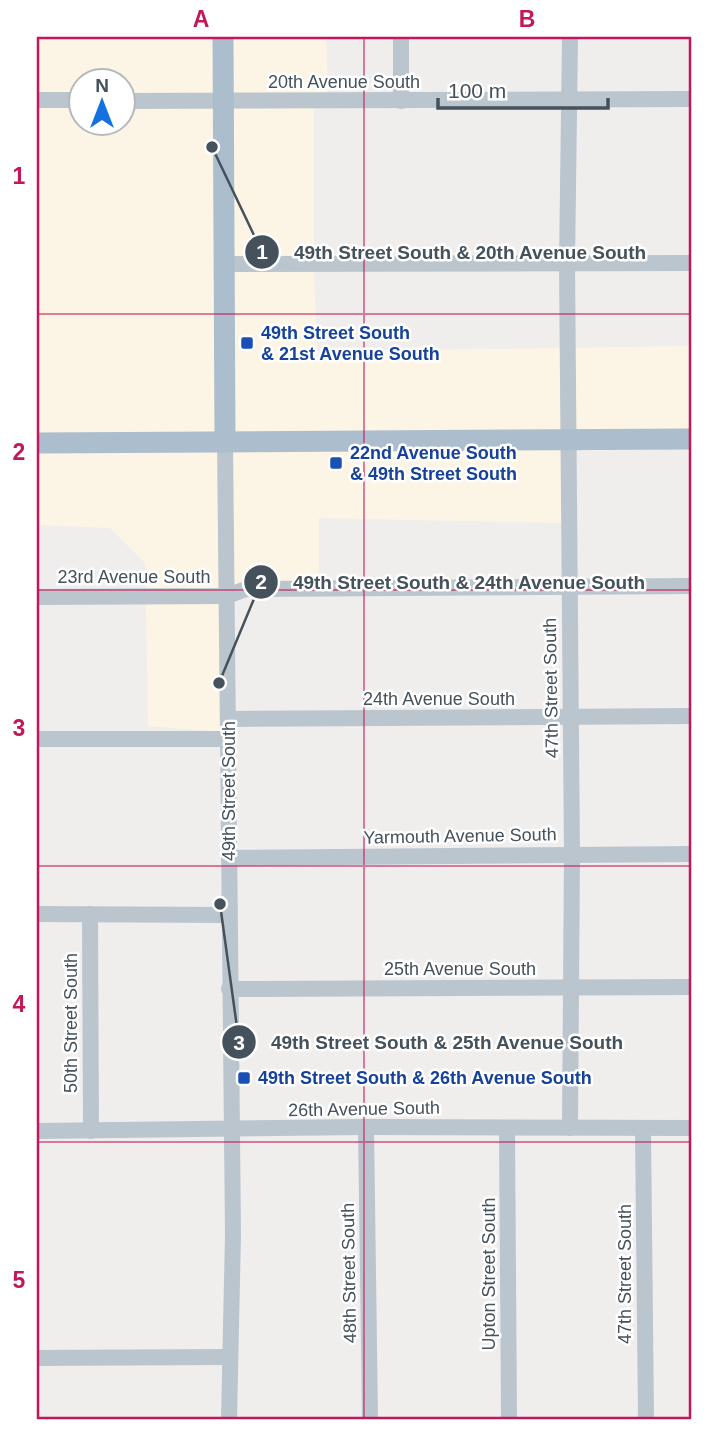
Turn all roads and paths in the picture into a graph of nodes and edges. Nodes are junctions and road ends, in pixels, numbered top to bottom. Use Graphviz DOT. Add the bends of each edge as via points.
graph roads {
  1 [pos="223,37"];
  2 [pos="401,37"];
  3 [pos="570,37"];
  4 [pos="691,99"];
  5 [pos="37,100"];
  6 [pos="66,100"];
  7 [pos="136,100"];
  8 [pos="571,100"];
  9 [pos="223,101"];
  10 [pos="401,101"];
  11 [pos="567,263"];
  12 [pos="691,263"];
  13 [pos="224,264"];
  14 [pos="569,439"];
  15 [pos="691,439"];
  16 [pos="225,440"];
  17 [pos="37,443"];
  18 [pos="691,586"];
  19 [pos="569,587"];
  20 [pos="227,596"];
  21 [pos="37,597"];
  22 [pos="691,716"];
  23 [pos="571,717"];
  24 [pos="229,719"];
  25 [pos="229,739"];
  26 [pos="37,740"];
  27 [pos="691,854"];
  28 [pos="572,855"];
  29 [pos="229,858"];
  30 [pos="37,914"];
  31 [pos="90,914"];
  32 [pos="229,915"];
  33 [pos="691,987"];
  34 [pos="572,988"];
  35 [pos="229,989"];
  36 [pos="366,1127"];
  37 [pos="507,1128"];
  38 [pos="570,1128"];
  39 [pos="691,1128"];
  40 [pos="643,1129"];
  41 [pos="37,1131"];
  42 [pos="91,1131"];
  43 [pos="231,1131"];
  44 [pos="229,1357"];
  45 [pos="37,1358"];
  46 [pos="229,1419"];
  47 [pos="370,1419"];
  48 [pos="509,1419"];
  49 [pos="646,1419"];
  1 -- 9 [label="main road, 49th Street South"];
  2 -- 10 [label="street"];
  3 -- 8 [label="street, 47th Street South"];
  4 -- 8 [label="street, 20th Avenue South"];
  5 -- 6 [label="street"];
  7 -- 9 [label="street, 20th Avenue South"];
  8 -- 10 [label="street, 20th Avenue South"];
  8 -- 11 [label="street, 47th Street South"];
  9 -- 10 [label="street, 20th Avenue South"];
  9 -- 13 [label="main road, 49th Street South"];
  11 -- 12 [label="street"];
  11 -- 13 [label="street"];
  11 -- 14 [label="street, 47th Street South"];
  13 -- 16 [label="main road, 49th Street South"];
  14 -- 15 [label="main road"];
  14 -- 16 [label="main road"];
  14 -- 19 [label="street, 47th Street South"];
  16 -- 17 [label="main road"];
  16 -- 20 [label="street, 49th Street South"];
  18 -- 19 [label="street, 23rd Avenue South"];
  19 -- 20 [label="street, 23rd Avenue South" via="246,589"];
  19 -- 23 [label="street, 47th Street South"];
  20 -- 21 [label="street, 23rd Avenue South"];
  20 -- 24 [label="street, 49th Street South"];
  22 -- 23 [label="street, 24th Avenue South"];
  23 -- 24 [label="street, 24th Avenue South"];
  23 -- 28 [label="street, 47th Street South"];
  24 -- 25 [label="street, 49th Street South"];
  25 -- 26 [label="street"];
  25 -- 29 [label="street, 49th Street South"];
  27 -- 28 [label="street, Yarmouth Avenue South"];
  28 -- 29 [label="street, Yarmouth Avenue South"];
  28 -- 34 [label="street, 47th Street South"];
  29 -- 32 [label="street, 49th Street South"];
  30 -- 31 [label="street"];
  31 -- 32 [label="street"];
  31 -- 42 [label="street, 50th Street South"];
  32 -- 35 [label="street, 49th Street South"];
  33 -- 34 [label="street, 25th Avenue South"];
  34 -- 35 [label="street, 25th Avenue South"];
  34 -- 38 [label="street, 47th Street South"];
  35 -- 43 [label="street, 49th Street South"];
  36 -- 37 [label="street, 26th Avenue South"];
  36 -- 43 [label="street, 26th Avenue South"];
  36 -- 47 [label="street, 48th Street South"];
  37 -- 38 [label="street, 26th Avenue South"];
  37 -- 48 [label="street, Upton Street South"];
  38 -- 40 [label="street, 26th Avenue South"];
  39 -- 40 [label="street, 26th Avenue South"];
  40 -- 49 [label="street, 47th Street South"];
  41 -- 42 [label="street, 26th Avenue South"];
  42 -- 43 [label="street, 26th Avenue South"];
  43 -- 44 [label="street, 49th Street South"];
  44 -- 45 [label="street"];
  44 -- 46 [label="street, 49th Street South"];
}
